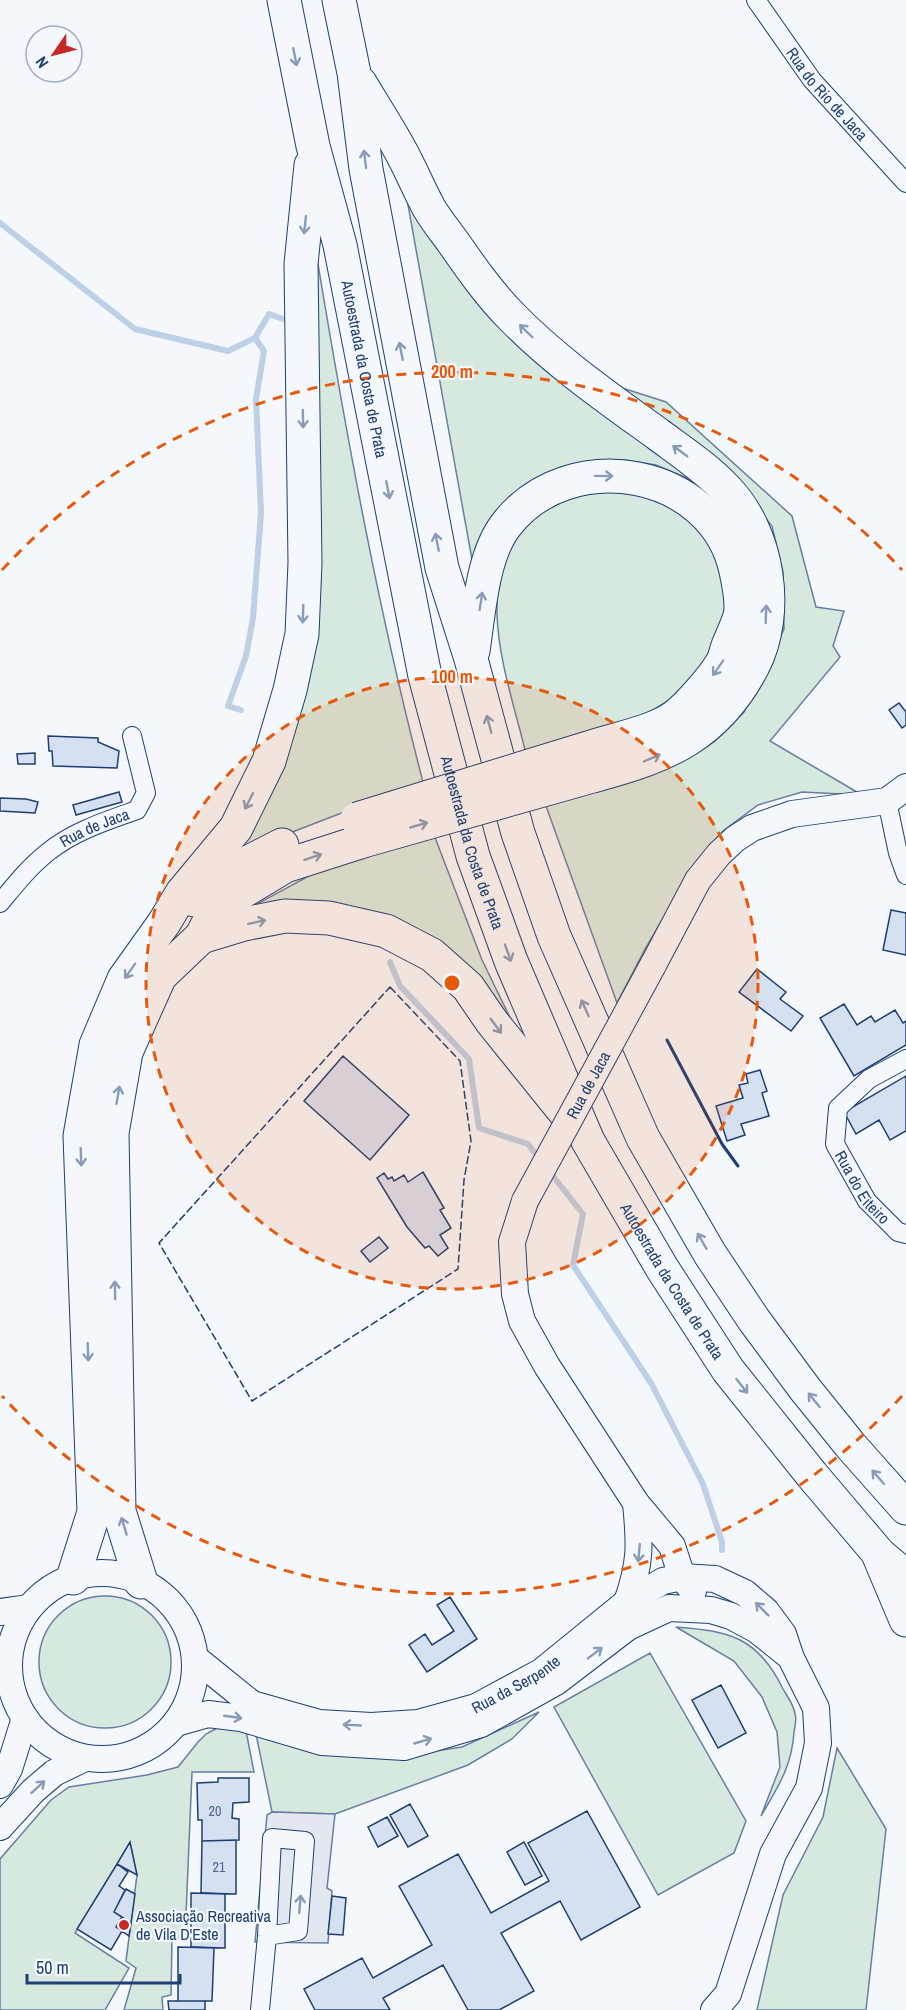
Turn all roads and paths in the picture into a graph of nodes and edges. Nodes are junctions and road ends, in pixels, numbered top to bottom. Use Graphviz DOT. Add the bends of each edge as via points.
graph roads {
  1 [pos="284,0"];
  2 [pos="339,0"];
  3 [pos="756,0"];
  4 [pos="354,73"];
  5 [pos="313,146"];
  6 [pos="906,183"];
  7 [pos="471,658"];
  8 [pos="132,736"];
  9 [pos="592,761"];
  10 [pos="896,794"];
  11 [pos="360,830"];
  12 [pos="906,875"];
  13 [pos="0,903"];
  14 [pos="164,924"];
  15 [pos="201,937"];
  16 [pos="906,1059"];
  17 [pos="588,1141"];
  18 [pos="906,1234"];
  19 [pos="636,1503"];
  20 [pos="906,1508"];
  21 [pos="879,1554"];
  22 [pos="682,1577"];
  23 [pos="906,1577"];
  24 [pos="73,1578"];
  25 [pos="141,1582"];
  26 [pos="627,1602"];
  27 [pos="29,1608"];
  28 [pos="669,1608"];
  29 [pos="711,1610"];
  30 [pos="0,1612"];
  31 [pos="906,1620"];
  32 [pos="195,1658"];
  33 [pos="791,1658"];
  34 [pos="4,1665"];
  35 [pos="25,1718"];
  36 [pos="176,1724"];
  37 [pos="85,1758"];
  38 [pos="0,1785"];
  39 [pos="0,1827"];
  40 [pos="267,1936"];
  41 [pos="724,2005"];
  42 [pos="260,2010"];
  1 -- 5 [label="highway, Autoestrada da Costa de Prata, one-way"];
  2 -- 4 [label="highway"];
  3 -- 6 [label="street, Rua do Rio de Jaca" via="812,80"];
  7 -- 4 [label="highway, one-way" via="442,568 368,180"];
  9 -- 4 [label="highway, one-way" via="640,764 676,748 711,723 742,686 761,650 766,622 762,553 748,519 727,489 554,357 510,315 429,209 400,148"];
  5 -- 14 [label="highway, one-way" via="301,264 305,563 302,634 269,761 236,828 182,893"];
  5 -- 17 [label="highway, Autoestrada da Costa de Prata, one-way" via="340,245 425,675 473,856 511,961"];
  7 -- 9 [label="highway, one-way" via="488,560 505,525 545,490 597,475 636,478 668,488 696,505 717,527 734,559 739,585 740,615 722,663 670,720"];
  20 -- 7 [label="highway, one-way" via="844,1438 754,1320 710,1254 643,1138 554,936 518,833"];
  8 -- 13 [label="street, Rua de Jaca" via="146,793 137,810 87,828 49,851"];
  9 -- 11 [label="highway, bridge"];
  10 -- 12 [label="street" via="898,853"];
  10 -- 19 [label="main road, Rua de Jaca, bridge" via="792,814 752,828 719,854 698,880 525,1201 512,1242 515,1294 522,1321"];
  11 -- 14 [label="highway" via="282,845 235,869"];
  15 -- 11 [label="highway, one-way" via="217,907 285,866"];
  14 -- 24 [label="highway, one-way" via="124,979 96,1044 80,1136 94,1512"];
  15 -- 17 [label="highway, one-way" via="285,916 329,918 386,931 432,955 468,987"];
  25 -- 15 [label="highway, one-way" via="119,1510 112,1133 126,1052 155,987 160,976"];
  16 -- 18 [label="street, Rua do Eiteiro" via="869,1079 838,1108 835,1144 867,1201 898,1232"];
  17 -- 21 [label="highway, Autoestrada da Costa de Prata, one-way" via="662,1268 728,1370"];
  19 -- 22 [label="main road, Rua de Jaca" via="672,1546"];
  19 -- 26 [label="main road, Rua de Jaca, one-way" via="640,1548 636,1578"];
  21 -- 23 [label="highway, Autoestrada da Costa de Prata"];
  21 -- 31 [label="highway"];
  22 -- 26 [label="main road, Rua da Serpente" via="663,1581"];
  22 -- 28 [label="main road"];
  22 -- 29 [label="main road, Rua de Jaca"];
  33 -- 22 [label="main road, Rua da Serpente, one-way" via="783,1634 766,1611 745,1593 715,1579"];
  24 -- 25 [label="main road" via="96,1573"];
  24 -- 27 [label="main road" via="48,1590"];
  25 -- 32 [label="main road" via="162,1595 178,1613"];
  26 -- 32 [label="main road, Rua da Serpente, one-way" via="541,1672 476,1707 418,1723 319,1723 252,1704"];
  27 -- 30 [label="main road"];
  27 -- 34 [label="main road" via="17,1627"];
  28 -- 29 [label="main road, Rua da Serpente"];
  36 -- 28 [label="main road, Rua da Serpente, one-way" via="208,1714 241,1718 322,1742 404,1747 481,1724 556,1682 628,1627"];
  29 -- 33 [label="main road, Rua da Serpente" via="757,1630"];
  32 -- 36 [label="main road" via="194,1681"];
  33 -- 41 [label="main road, Rua da Serpente" via="816,1708 818,1743 809,1788 773,1854"];
  34 -- 35 [label="main road"];
  35 -- 37 [label="main road" via="51,1744"];
  35 -- 38 [label="main road"];
  36 -- 37 [label="main road" via="157,1742 135,1754"];
  39 -- 37 [label="main road, one-way" via="54,1773"];
  40 -- 40 [label="street, one-way" via="298,1931 305,1841 272,1838"];
  40 -- 42 [label="street"];
}
